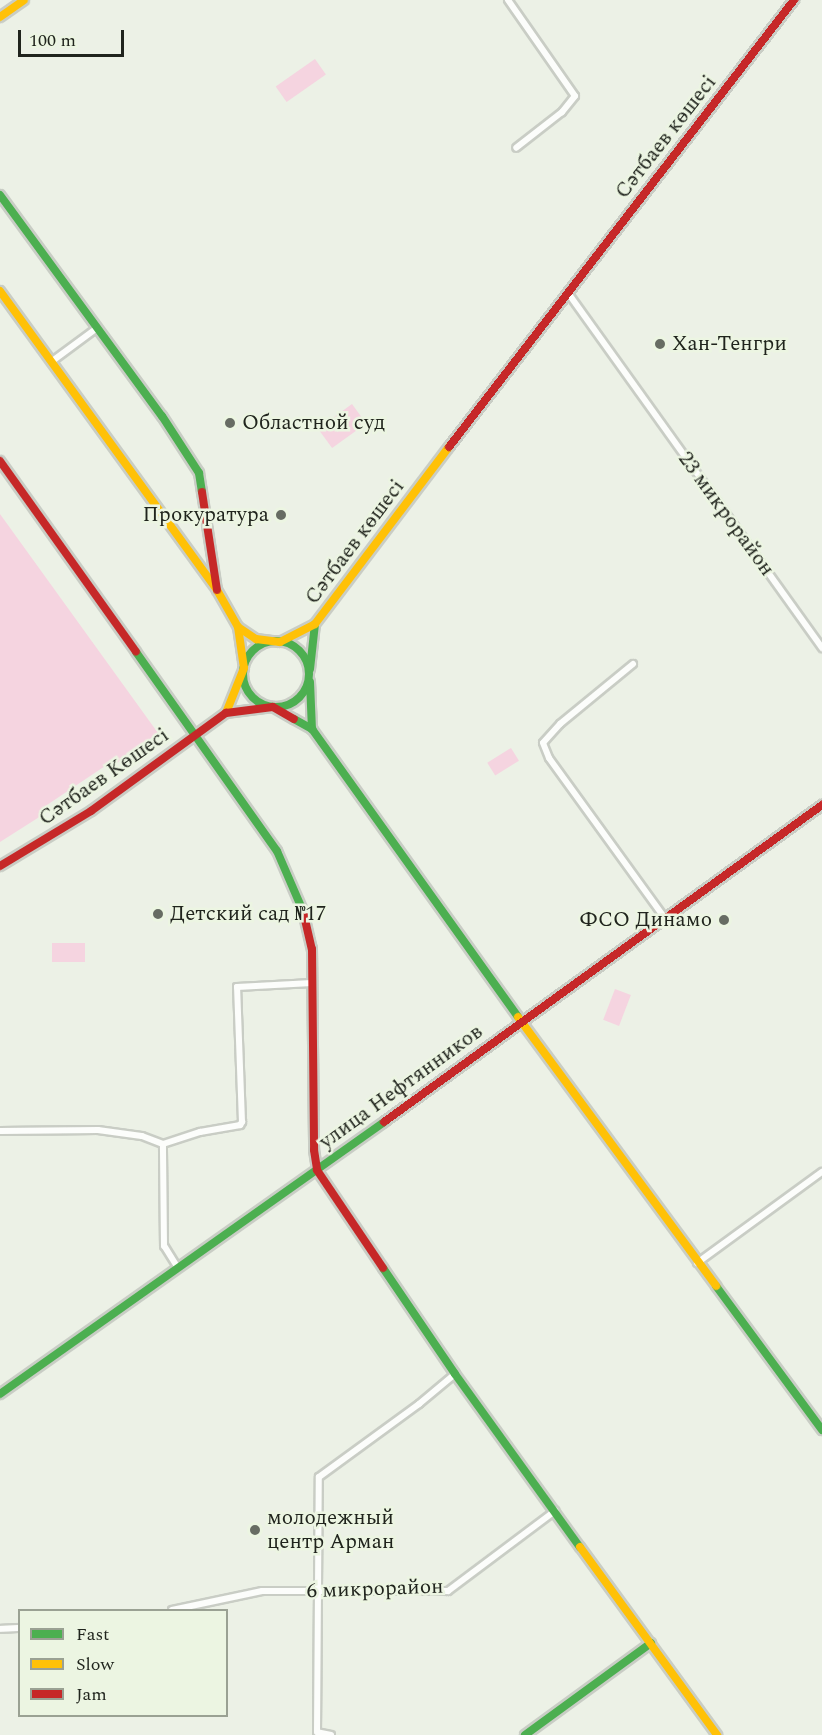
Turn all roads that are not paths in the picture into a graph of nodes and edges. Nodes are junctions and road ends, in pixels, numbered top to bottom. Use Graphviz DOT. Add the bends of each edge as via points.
graph roads {
  1 [pos="24,0"];
  2 [pos="508,0"];
  3 [pos="794,0"];
  4 [pos="0,17"];
  5 [pos="516,148"];
  6 [pos="0,195"];
  7 [pos="0,292"];
  8 [pos="566,295"];
  9 [pos="97,328"];
  10 [pos="51,362"];
  11 [pos="0,461"];
  12 [pos="217,590"];
  13 [pos="315,624"];
  14 [pos="238,627"];
  15 [pos="280,642"];
  16 [pos="822,648"];
  17 [pos="633,664"];
  18 [pos="244,668"];
  19 [pos="309,675"];
  20 [pos="273,707"];
  21 [pos="226,713"];
  22 [pos="312,729"];
  23 [pos="196,734"];
  24 [pos="822,806"];
  25 [pos="0,866"];
  26 [pos="665,918"];
  27 [pos="312,982"];
  28 [pos="521,1022"];
  29 [pos="0,1131"];
  30 [pos="163,1144"];
  31 [pos="317,1170"];
  32 [pos="822,1172"];
  33 [pos="697,1263"];
  34 [pos="178,1268"];
  35 [pos="455,1374"];
  36 [pos="0,1394"];
  37 [pos="822,1430"];
  38 [pos="555,1511"];
  39 [pos="319,1591"];
  40 [pos="181,1609"];
  41 [pos="18,1628"];
  42 [pos="0,1629"];
  43 [pos="651,1643"];
  44 [pos="331,1735"];
  45 [pos="525,1735"];
  46 [pos="717,1735"];
  1 -- 4 [label="main road"];
  2 -- 5 [label="street" via="575,96 562,112"];
  3 -- 8 [label="main road, Сәтбаев көшесі"];
  6 -- 9 [label="main road"];
  7 -- 10 [label="main road"];
  8 -- 13 [label="main road, Сәтбаев көшесі"];
  8 -- 16 [label="street, 23 микрорайон"];
  9 -- 10 [label="street"];
  9 -- 12 [label="main road" via="199,473"];
  10 -- 12 [label="main road"];
  11 -- 23 [label="main road"];
  12 -- 14 [label="main road"];
  13 -- 15 [label="main road, Сәтбаев көшесі"];
  13 -- 19 [label="main road, Сәтбаев көшесі"];
  14 -- 15 [label="main road" via="256,639"];
  14 -- 18 [label="main road"];
  15 -- 18 [label="main road" via="261,645"];
  15 -- 19 [label="main road" via="298,649"];
  17 -- 26 [label="street" via="543,742 549,758"];
  18 -- 20 [label="main road" via="247,689 253,698"];
  18 -- 21 [label="main road"];
  19 -- 20 [label="main road" via="308,685 294,702"];
  19 -- 22 [label="main road"];
  20 -- 21 [label="main road, Сәтбаев Көшесі"];
  20 -- 22 [label="main road"];
  21 -- 23 [label="main road, Сәтбаев Көшесі"];
  22 -- 28 [label="main road"];
  23 -- 25 [label="main road, Сәтбаев Көшесі" via="91,811"];
  23 -- 27 [label="main road" via="277,851 304,914 312,949"];
  24 -- 26 [label="main road, улица Нефтянников"];
  26 -- 28 [label="main road, улица Нефтянников"];
  27 -- 30 [label="street" via="237,987 242,1122"];
  27 -- 31 [label="main road"];
  28 -- 31 [label="main road, улица Нефтянников"];
  28 -- 33 [label="main road"];
  29 -- 30 [label="street" via="98,1130 142,1136"];
  30 -- 34 [label="street" via="164,1246"];
  31 -- 34 [label="main road, улица Нефтянников"];
  31 -- 35 [label="main road"];
  32 -- 33 [label="street"];
  33 -- 37 [label="main road"];
  34 -- 36 [label="main road, улица Нефтянников"];
  35 -- 38 [label="main road"];
  35 -- 39 [label="street" via="319,1477"];
  38 -- 39 [label="street, 6 микрорайон" via="448,1590"];
  38 -- 43 [label="main road"];
  39 -- 40 [label="street, 6 микрорайон" via="262,1591"];
  39 -- 44 [label="street" via="317,1732"];
  41 -- 42 [label="street"];
  43 -- 45 [label="main road"];
  43 -- 46 [label="main road"];
}
